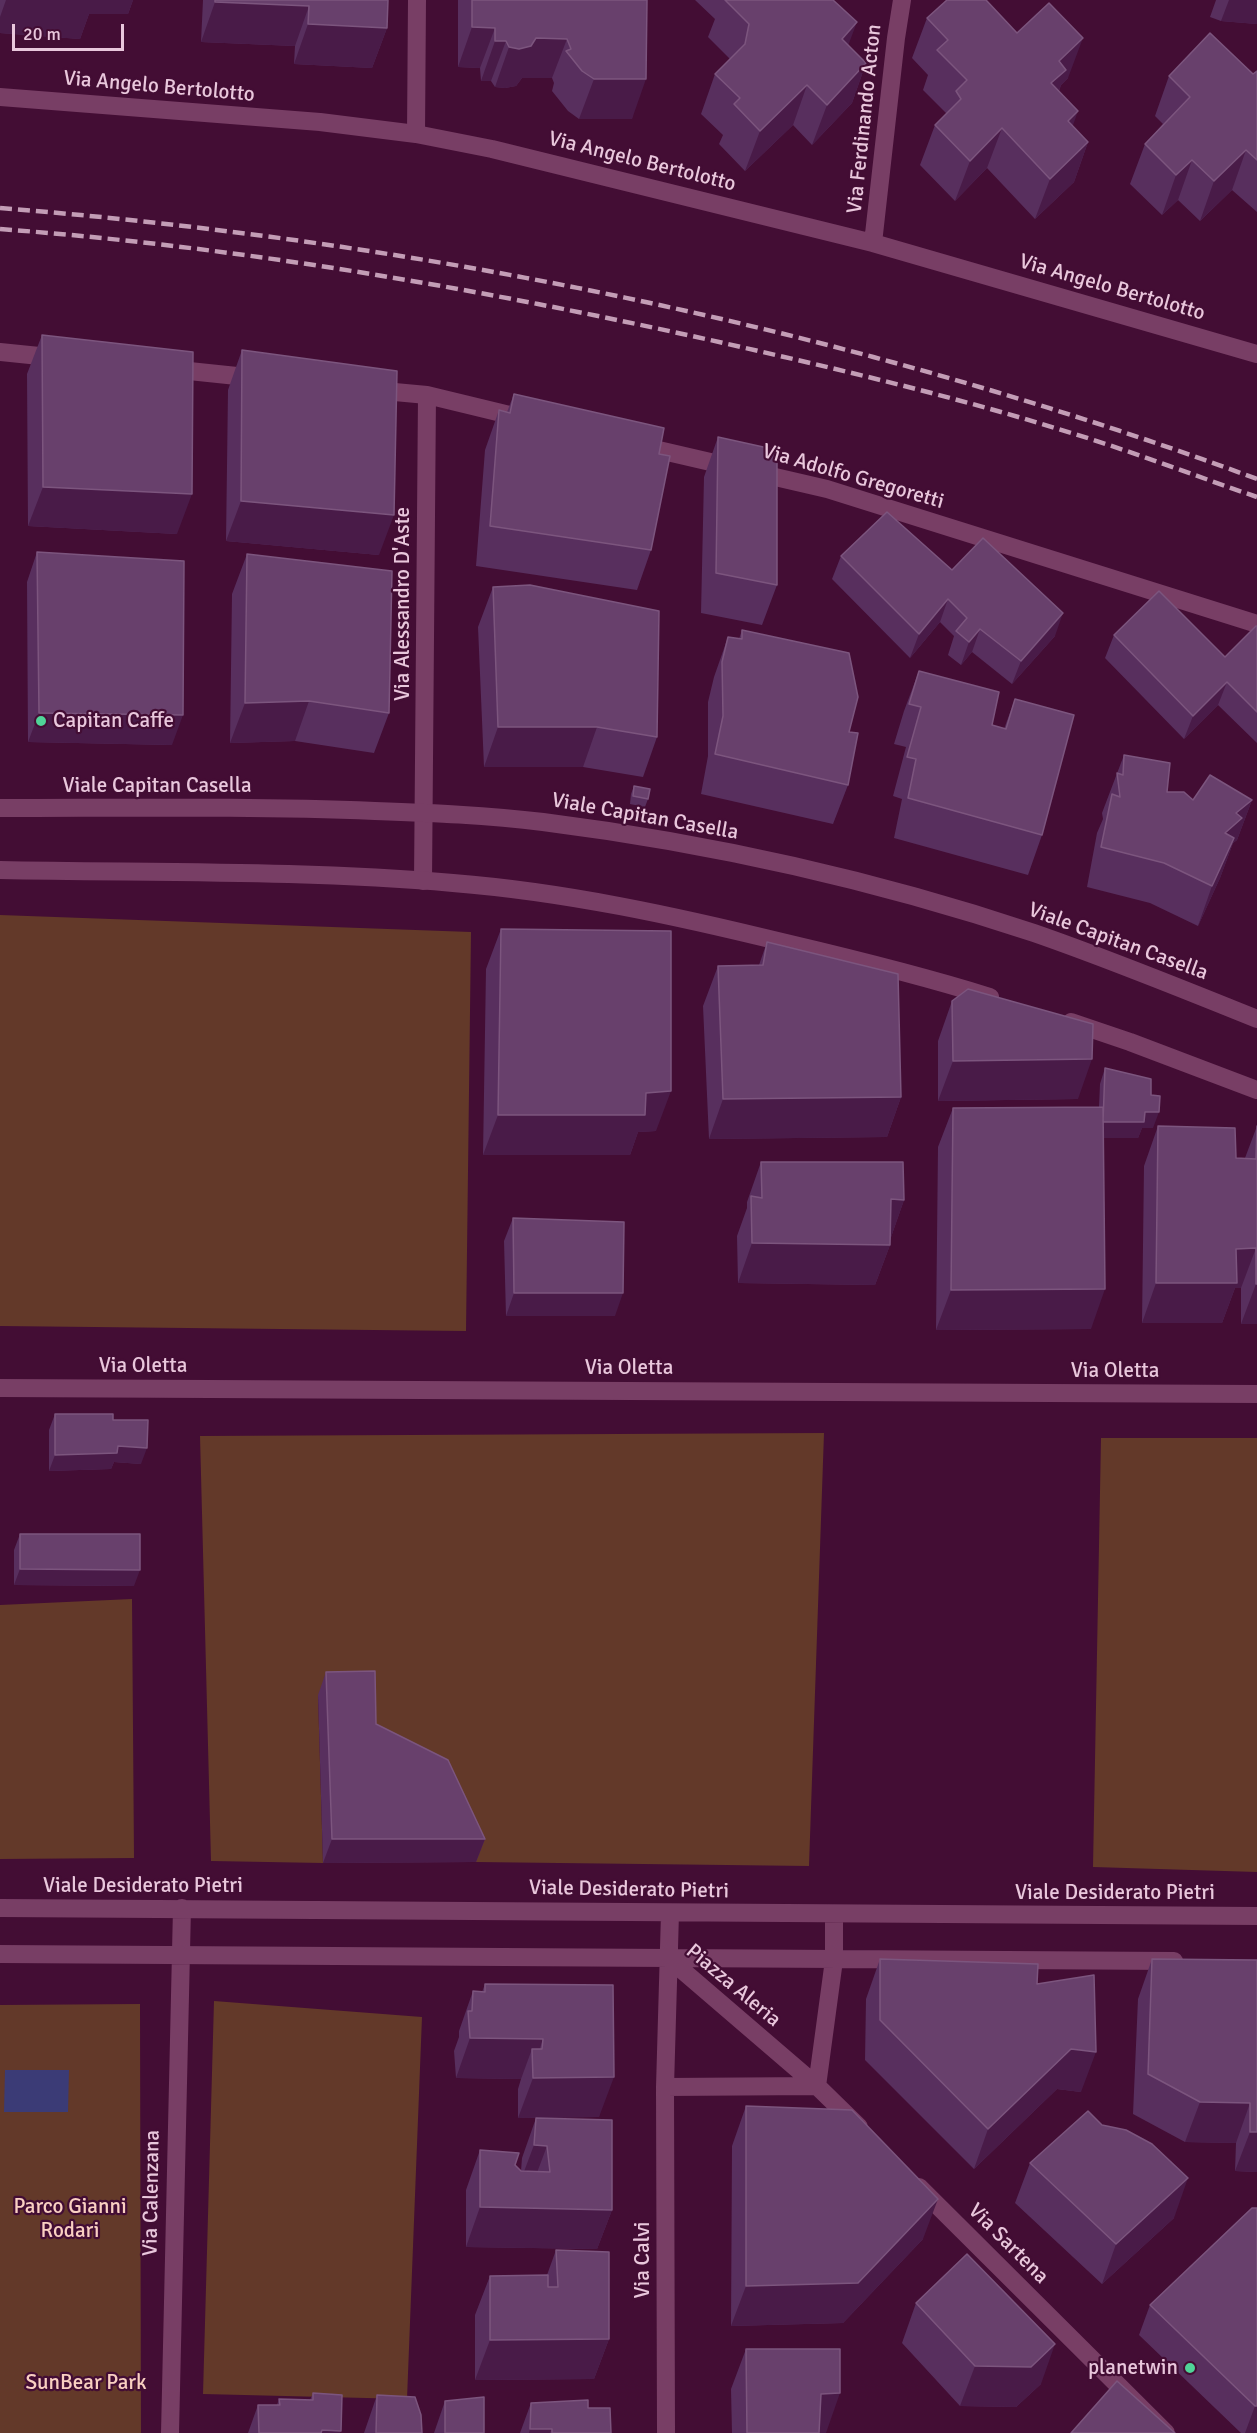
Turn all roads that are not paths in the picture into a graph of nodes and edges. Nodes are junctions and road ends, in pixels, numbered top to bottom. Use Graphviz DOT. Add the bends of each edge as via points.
graph roads {
  1 [pos="417,0"];
  2 [pos="902,0"];
  3 [pos="0,97"];
  4 [pos="416,134"];
  5 [pos="873,243"];
  6 [pos="0,352"];
  7 [pos="1257,354"];
  8 [pos="71,359"];
  9 [pos="154,368"];
  10 [pos="273,380"];
  11 [pos="356,388"];
  12 [pos="427,395"];
  13 [pos="541,422"];
  14 [pos="621,441"];
  15 [pos="1257,624"];
  16 [pos="0,808"];
  17 [pos="424,813"];
  18 [pos="0,870"];
  19 [pos="423,881"];
  20 [pos="1005,1001"];
  21 [pos="1053,1017"];
  22 [pos="1257,1019"];
  23 [pos="1257,1090"];
  24 [pos="0,1388"];
  25 [pos="1257,1394"];
  26 [pos="0,1908"];
  27 [pos="182,1908"];
  28 [pos="670,1913"];
  29 [pos="834,1915"];
  30 [pos="1257,1916"];
  31 [pos="0,1954"];
  32 [pos="180,1954"];
  33 [pos="668,1958"];
  34 [pos="834,1959"];
  35 [pos="1186,1961"];
  36 [pos="817,2086"];
  37 [pos="665,2087"];
  38 [pos="868,2137"];
  39 [pos="903,2171"];
  40 [pos="170,2433"];
  41 [pos="666,2433"];
  42 [pos="1166,2433"];
  1 -- 4 [label="street"];
  2 -- 5 [label="street, Via Ferdinando Acton"];
  3 -- 4 [label="street, Via Angelo Bertolotto" via="320,122"];
  4 -- 5 [label="street, Via Angelo Bertolotto" via="536,159"];
  5 -- 7 [label="street, Via Angelo Bertolotto"];
  6 -- 8 [label="street"];
  9 -- 10 [label="street"];
  11 -- 12 [label="street"];
  12 -- 13 [label="street"];
  12 -- 17 [label="street, Via Alessandro D'Aste"];
  14 -- 15 [label="street, Via Adolfo Gregoretti" via="827,489"];
  16 -- 17 [label="street, Viale Capitan Casella" via="278,808"];
  17 -- 19 [label="street, Via Alessandro D'Aste"];
  17 -- 22 [label="street, Viale Capitan Casella" via="543,822 828,874 1036,934"];
  18 -- 19 [label="street"];
  19 -- 20 [label="street" via="521,890 668,916"];
  21 -- 23 [label="street"];
  24 -- 25 [label="street, Via Oletta"];
  26 -- 27 [label="street, Viale Desiderato Pietri"];
  27 -- 28 [label="street, Viale Desiderato Pietri"];
  27 -- 32 [label="street, Via Calenzana"];
  28 -- 29 [label="street, Viale Desiderato Pietri"];
  28 -- 33 [label="street"];
  29 -- 30 [label="street, Viale Desiderato Pietri"];
  29 -- 34 [label="street"];
  31 -- 32 [label="street"];
  32 -- 33 [label="street"];
  32 -- 40 [label="street, Via Calenzana"];
  33 -- 34 [label="street"];
  33 -- 36 [label="street, Piazza Aleria"];
  33 -- 37 [label="street, Piazza Aleria"];
  34 -- 35 [label="street"];
  34 -- 36 [label="street"];
  36 -- 37 [label="street"];
  36 -- 38 [label="street"];
  37 -- 41 [label="street, Via Calvi"];
  39 -- 42 [label="street, Via Sartena"];
}
